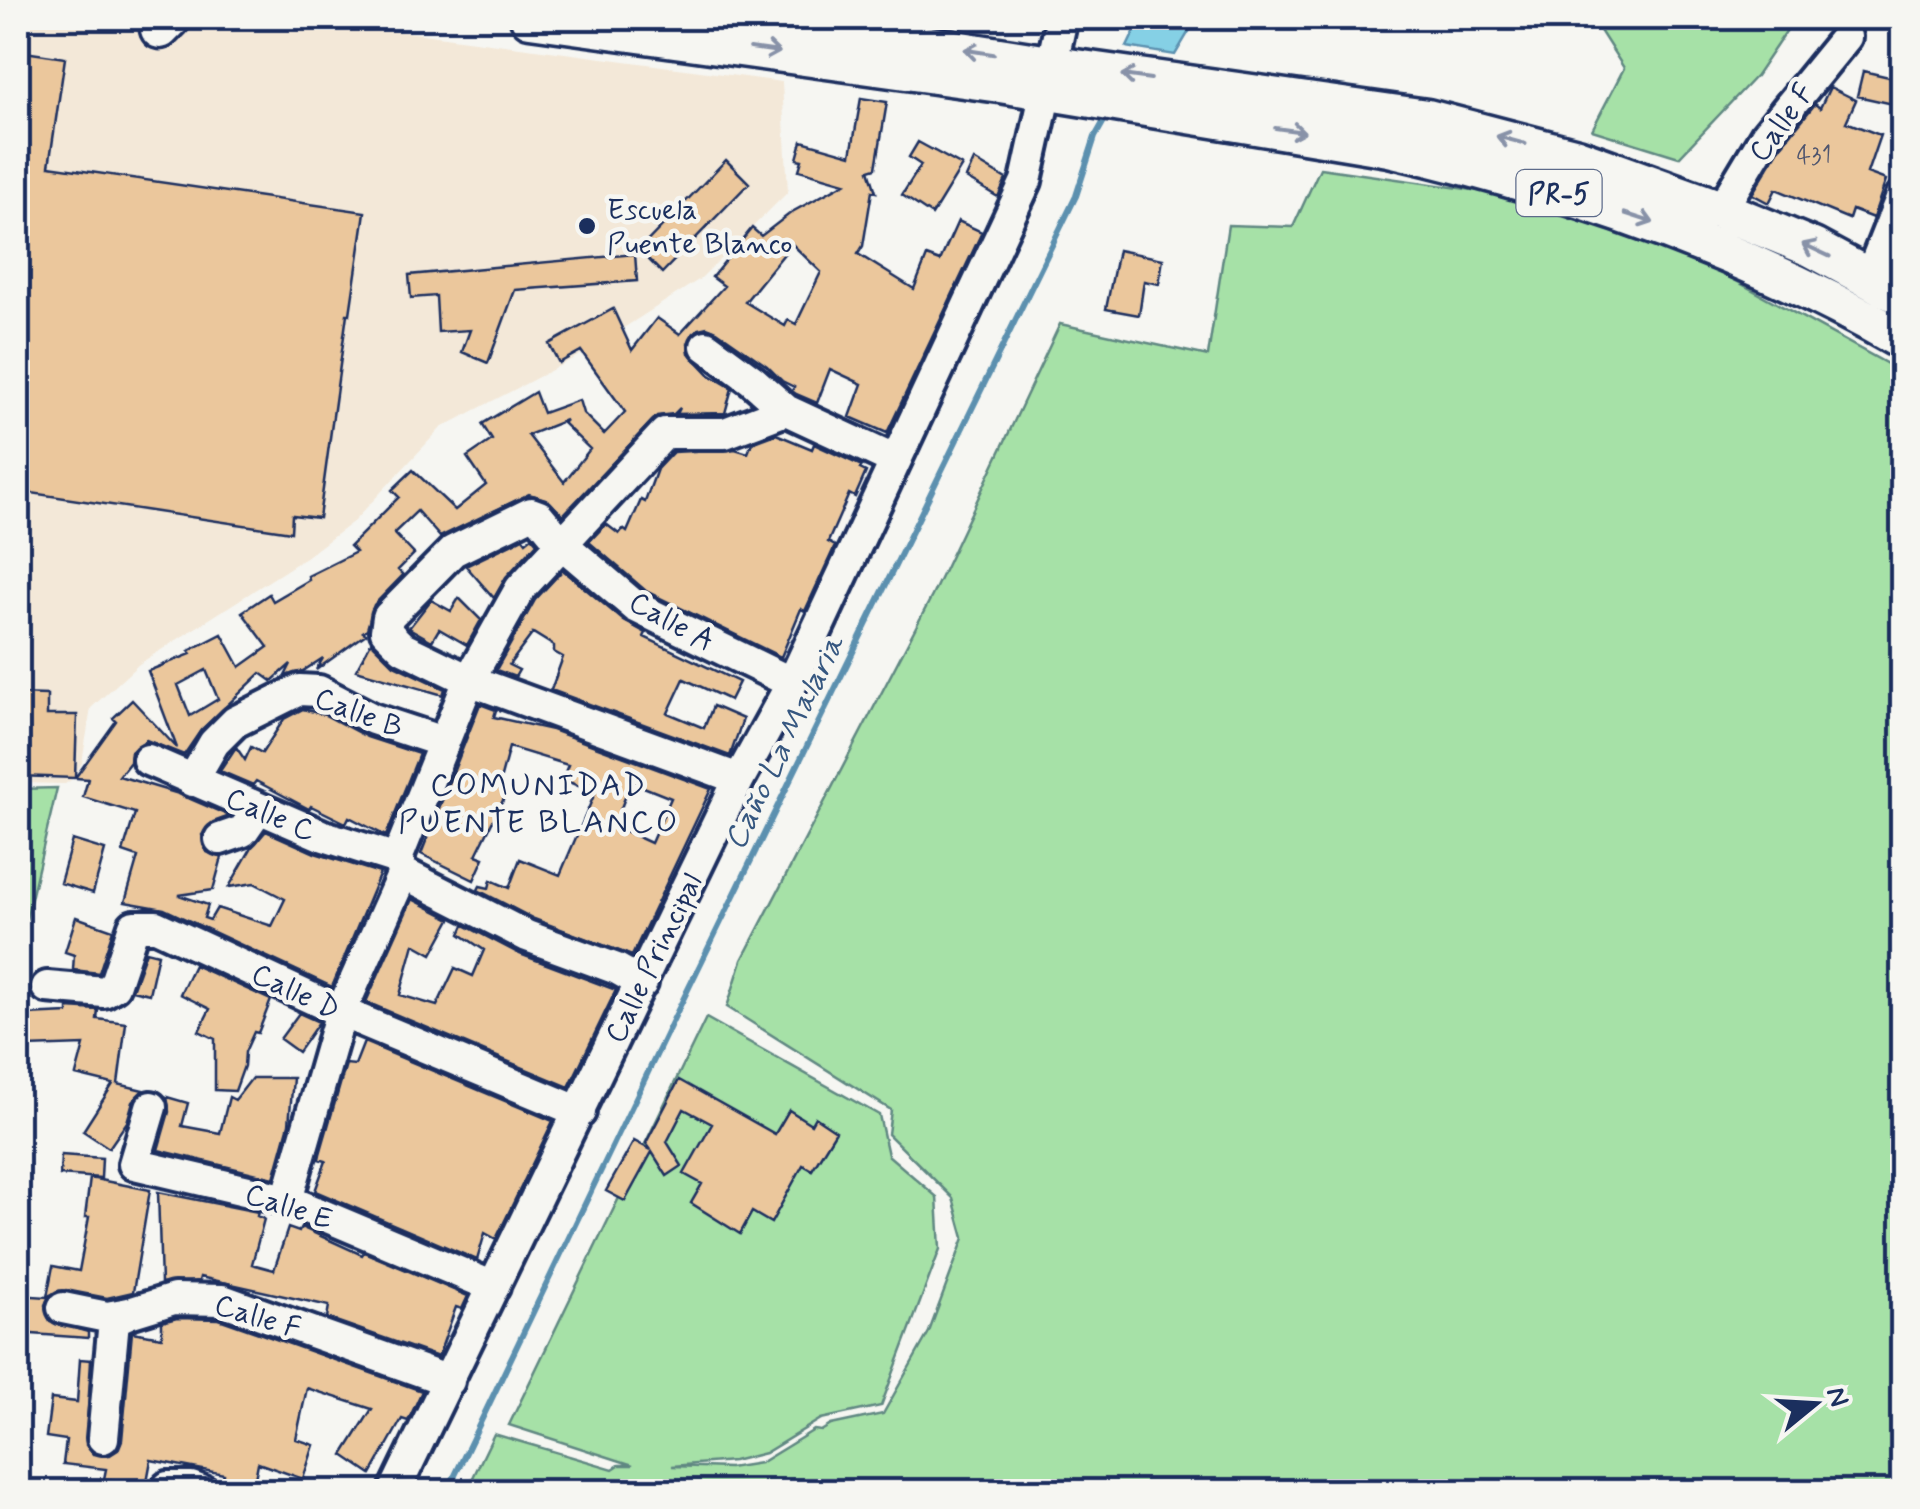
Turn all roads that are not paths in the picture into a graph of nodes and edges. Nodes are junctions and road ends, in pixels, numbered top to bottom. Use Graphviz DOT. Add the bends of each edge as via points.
graph roads {
  1 [pos="530,18"];
  2 [pos="750,18"];
  3 [pos="1062,18"];
  4 [pos="1846,37"];
  5 [pos="1062,81"];
  6 [pos="1195,101"];
  7 [pos="1902,196"];
  8 [pos="1721,210"];
  9 [pos="1870,277"];
  10 [pos="1902,296"];
  11 [pos="1902,340"];
  12 [pos="706,346"];
  13 [pos="786,410"];
  14 [pos="894,460"];
  15 [pos="562,544"];
  16 [pos="469,680"];
  17 [pos="792,683"];
  18 [pos="443,742"];
  19 [pos="148,760"];
  20 [pos="739,779"];
  21 [pos="192,780"];
  22 [pos="259,808"];
  23 [pos="220,840"];
  24 [pos="400,866"];
  25 [pos="642,983"];
  26 [pos="47,987"];
  27 [pos="340,1012"];
  28 [pos="152,1107"];
  29 [pos="580,1112"];
  30 [pos="287,1200"];
  31 [pos="494,1287"];
  32 [pos="63,1308"];
  33 [pos="129,1314"];
  34 [pos="449,1381"];
  35 [pos="104,1438"];
  36 [pos="168,1488"];
  37 [pos="204,1492"];
  38 [pos="394,1492"];
  1 -- 5 [label="main road, PR-5, one-way" via="1000,83"];
  5 -- 2 [label="main road, PR-5, one-way"];
  3 -- 5 [label="street, Calle Principal"];
  4 -- 8 [label="street, Calle F" via="1766,136"];
  5 -- 6 [label="main road, PR-5"];
  5 -- 14 [label="street, Calle Principal" via="1026,181"];
  8 -- 6 [label="main road, PR-5, one-way" via="1576,158 1427,119"];
  6 -- 11 [label="main road, PR-5, one-way" via="1441,158 1657,224 1758,264"];
  7 -- 9 [label="street"];
  9 -- 8 [label="main road, PR-5, one-way"];
  9 -- 10 [label="main road, PR-5"];
  12 -- 13 [label="street"];
  13 -- 14 [label="street"];
  13 -- 15 [label="street" via="725,433 666,433"];
  14 -- 17 [label="street, Calle Principal"];
  15 -- 16 [label="street" via="520,589"];
  15 -- 16 [label="street, Calle A" via="532,513 453,551 388,617 386,631 403,648"];
  15 -- 17 [label="street, Calle A" via="636,607"];
  16 -- 18 [label="street"];
  16 -- 20 [label="street"];
  17 -- 20 [label="street, Calle Principal"];
  18 -- 21 [label="street, Calle B" via="372,719 319,691 299,690 235,722"];
  18 -- 24 [label="street"];
  19 -- 21 [label="street, Calle C"];
  20 -- 25 [label="street, Calle Principal"];
  21 -- 22 [label="street, Calle C"];
  22 -- 23 [label="street" via="243,831"];
  22 -- 24 [label="street, Calle C"];
  24 -- 25 [label="street, Calle C" via="527,936"];
  24 -- 27 [label="street"];
  25 -- 29 [label="street, Calle Principal"];
  26 -- 27 [label="street, Calle D" via="104,992 114,986 134,926 156,926"];
  27 -- 29 [label="street, Calle D"];
  27 -- 30 [label="street"];
  28 -- 30 [label="street, Calle E" via="134,1164"];
  29 -- 31 [label="street, Calle Principal"];
  30 -- 31 [label="street, Calle E"];
  31 -- 34 [label="street, Calle Principal"];
  32 -- 33 [label="street, Calle F"];
  33 -- 34 [label="street, Calle F" via="174,1299 222,1300"];
  33 -- 35 [label="street" via="114,1320"];
  34 -- 38 [label="street, Calle Principal"];
  36 -- 37 [label="street"];
}
